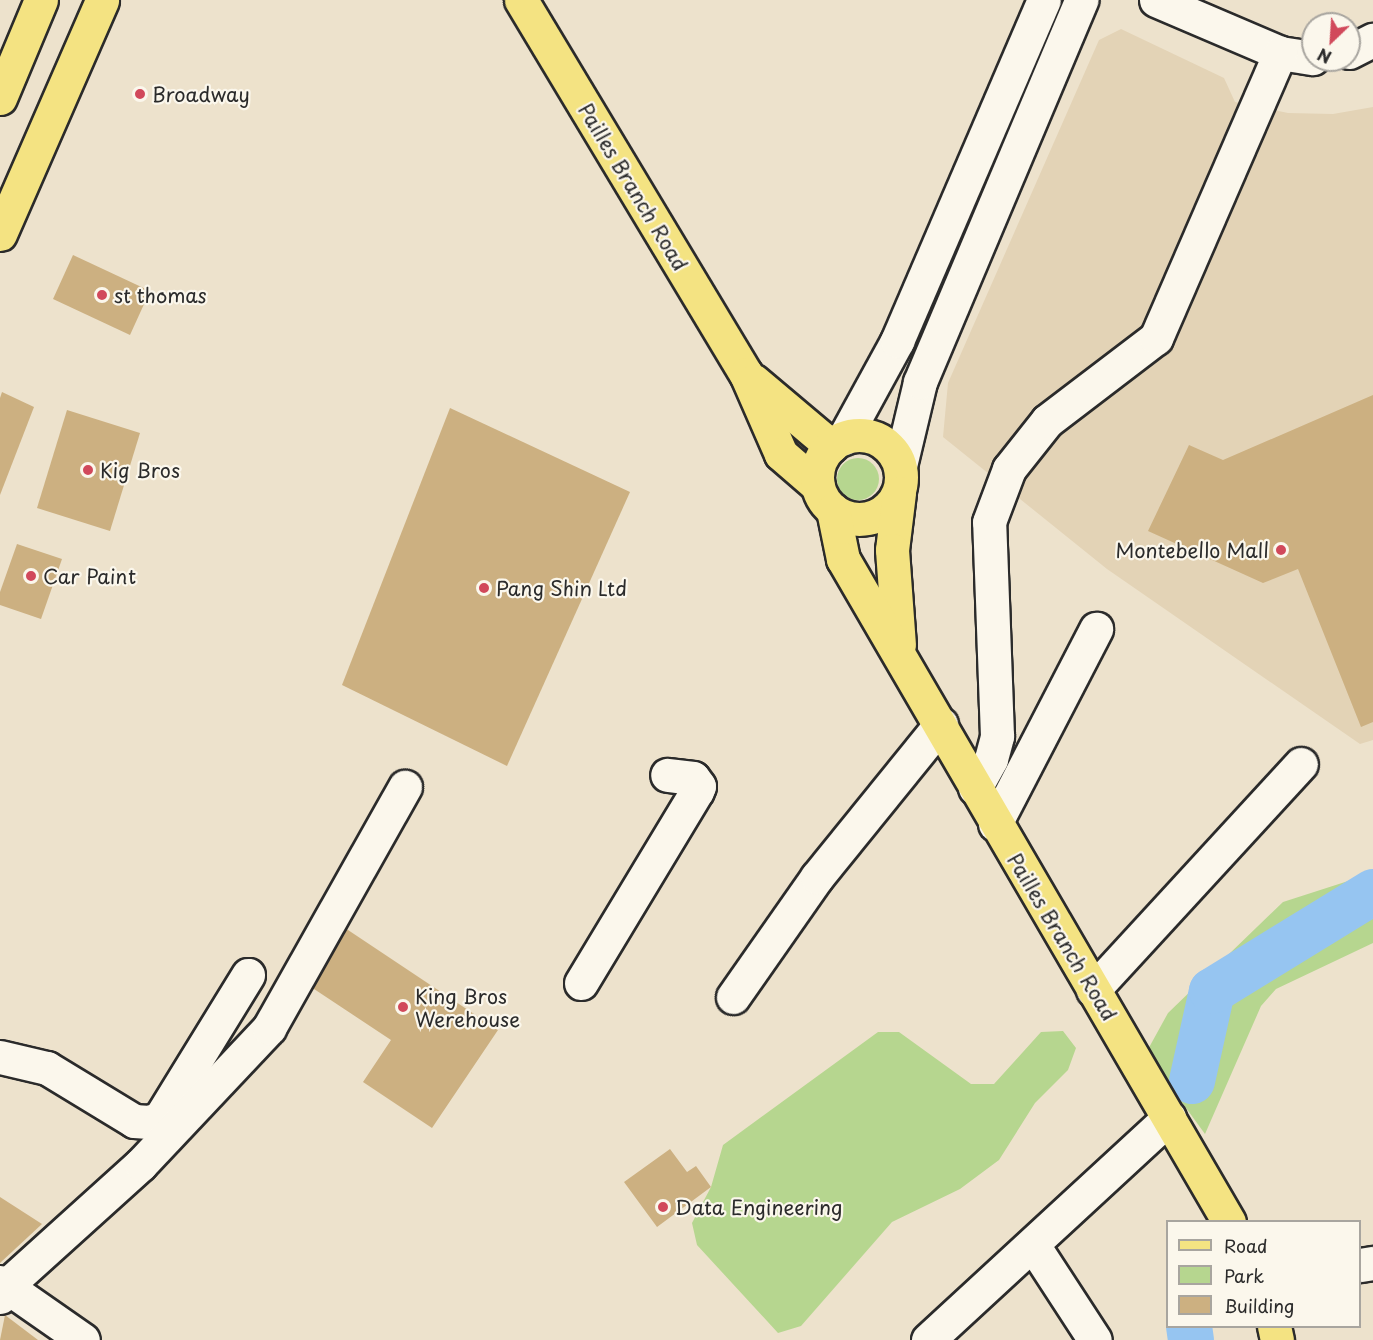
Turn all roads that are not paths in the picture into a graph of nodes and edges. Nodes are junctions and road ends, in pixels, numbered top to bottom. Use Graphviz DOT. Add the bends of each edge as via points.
graph roads {
  1 [pos="41,0"];
  2 [pos="102,0"];
  3 [pos="521,0"];
  4 [pos="1044,0"];
  5 [pos="1082,0"];
  6 [pos="1156,0"];
  7 [pos="1280,53"];
  8 [pos="1301,56"];
  9 [pos="0,98"];
  10 [pos="0,234"];
  11 [pos="746,374"];
  12 [pos="837,442"];
  13 [pos="781,454"];
  14 [pos="899,480"];
  15 [pos="825,498"];
  16 [pos="843,559"];
  17 [pos="1096,629"];
  18 [pos="900,650"];
  19 [pos="941,724"];
  20 [pos="1301,764"];
  21 [pos="667,775"];
  22 [pos="405,787"];
  23 [pos="975,788"];
  24 [pos="995,824"];
  25 [pos="248,975"];
  26 [pos="581,983"];
  27 [pos="1093,990"];
  28 [pos="733,997"];
  29 [pos="0,1057"];
  30 [pos="1169,1118"];
  31 [pos="1228,1220"];
  32 [pos="1033,1245"];
  33 [pos="2,1288"];
  34 [pos="82,1340"];
  35 [pos="928,1340"];
  36 [pos="1095,1340"];
  1 -- 9 [label="main road"];
  2 -- 10 [label="main road"];
  3 -- 11 [label="main road, Pailles Branch Road"];
  4 -- 12 [label="street" via="897,341"];
  5 -- 14 [label="street" via="920,382"];
  6 -- 7 [label="street"];
  7 -- 8 [label="street"];
  7 -- 23 [label="street" via="1156,338 1047,422 1009,469 989,522 997,736 991,759"];
  11 -- 12 [label="main road, Pailles Branch Road"];
  11 -- 13 [label="main road, Pailles Branch Road"];
  12 -- 14 [label="main road" via="872,437 889,448"];
  12 -- 15 [label="main road" via="820,465"];
  13 -- 15 [label="main road, Pailles Branch Road"];
  13 -- 16 [label="main road"];
  14 -- 15 [label="main road" via="890,507 862,520 847,518"];
  14 -- 18 [label="main road, Pailles Branch Road" via="892,550"];
  15 -- 16 [label="main road, Pailles Branch Road"];
  16 -- 18 [label="main road, Pailles Branch Road"];
  17 -- 24 [label="street"];
  18 -- 19 [label="main road, Pailles Branch Road"];
  19 -- 23 [label="main road, Pailles Branch Road"];
  19 -- 28 [label="street" via="817,877"];
  20 -- 27 [label="street"];
  21 -- 26 [label="street" via="693,778 699,786"];
  22 -- 33 [label="street" via="269,1028 141,1164"];
  23 -- 24 [label="main road, Pailles Branch Road"];
  24 -- 27 [label="main road, Pailles Branch Road"];
  25 -- 29 [label="street" via="160,1118 149,1122 134,1121 47,1068"];
  27 -- 30 [label="main road, Pailles Branch Road"];
  30 -- 31 [label="main road, Pailles Branch Road"];
  30 -- 32 [label="street"];
  32 -- 35 [label="street"];
  32 -- 36 [label="street"];
  33 -- 34 [label="street"];
}
